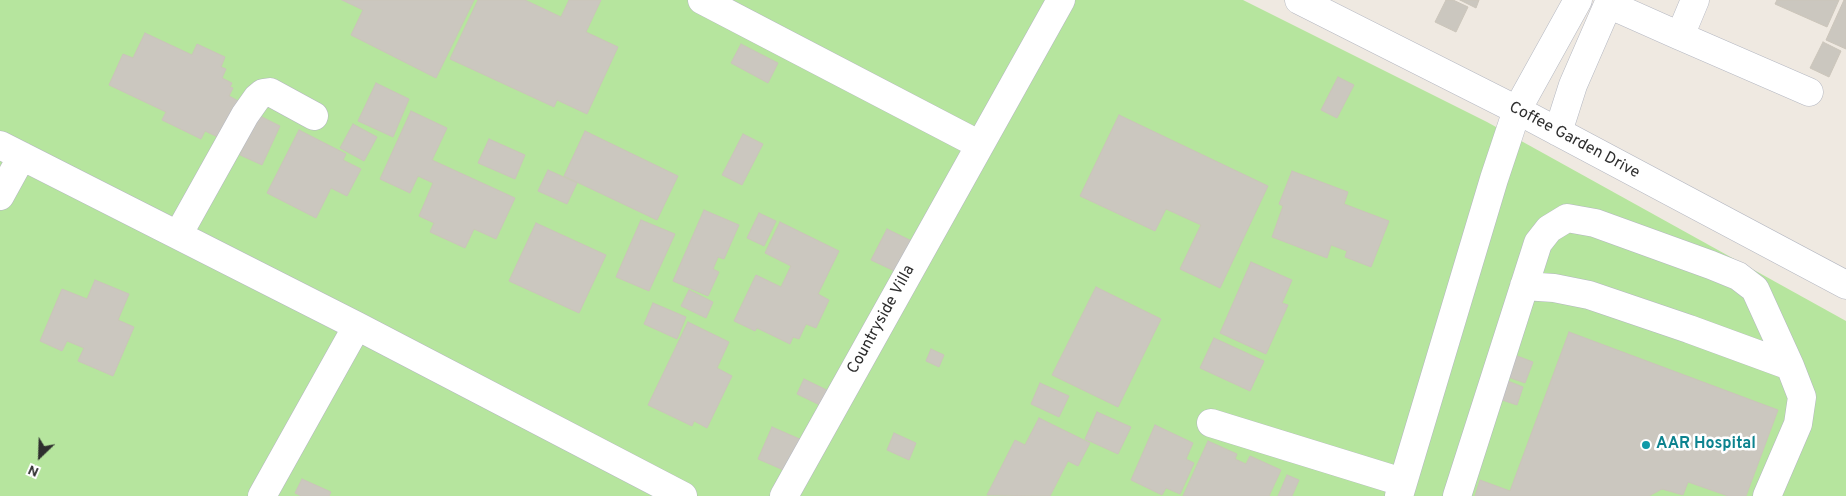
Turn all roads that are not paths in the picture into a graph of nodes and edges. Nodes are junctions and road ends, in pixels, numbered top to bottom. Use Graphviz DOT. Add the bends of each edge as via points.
graph roads {
  1 [pos="702,0"];
  2 [pos="1061,0"];
  3 [pos="1299,0"];
  4 [pos="1578,0"];
  5 [pos="1695,0"];
  6 [pos="1609,2"];
  7 [pos="1680,36"];
  8 [pos="1540,68"];
  9 [pos="1573,85"];
  10 [pos="1809,92"];
  11 [pos="1517,110"];
  12 [pos="314,116"];
  13 [pos="1558,132"];
  14 [pos="980,145"];
  15 [pos="11,151"];
  16 [pos="0,196"];
  17 [pos="178,235"];
  18 [pos="1846,285"];
  19 [pos="1524,286"];
  20 [pos="357,326"];
  21 [pos="1790,366"];
  22 [pos="1211,423"];
  23 [pos="1400,489"];
  24 [pos="262,496"];
  25 [pos="683,496"];
  26 [pos="784,496"];
  27 [pos="1457,496"];
  28 [pos="1768,496"];
  1 -- 14 [label="street"];
  2 -- 14 [label="street, Countryside Villa"];
  3 -- 11 [label="street, Coffee Garden Drive"];
  4 -- 8 [label="street"];
  5 -- 7 [label="street"];
  6 -- 7 [label="street"];
  6 -- 9 [label="street"];
  7 -- 10 [label="street"];
  8 -- 9 [label="street"];
  8 -- 11 [label="street"];
  9 -- 13 [label="street"];
  11 -- 13 [label="street, Coffee Garden Drive"];
  11 -- 23 [label="street"];
  12 -- 17 [label="street" via="270,92 257,98"];
  13 -- 18 [label="street, Coffee Garden Drive"];
  14 -- 26 [label="street, Countryside Villa"];
  15 -- 16 [label="street"];
  15 -- 17 [label="street"];
  17 -- 20 [label="street"];
  19 -- 21 [label="street" via="1589,295"];
  19 -- 21 [label="street" via="1538,243 1549,230 1568,218 1596,223 1738,276 1756,289"];
  19 -- 27 [label="street"];
  20 -- 24 [label="street"];
  20 -- 25 [label="street"];
  21 -- 28 [label="street" via="1802,397 1798,424"];
  22 -- 23 [label="street"];
}
